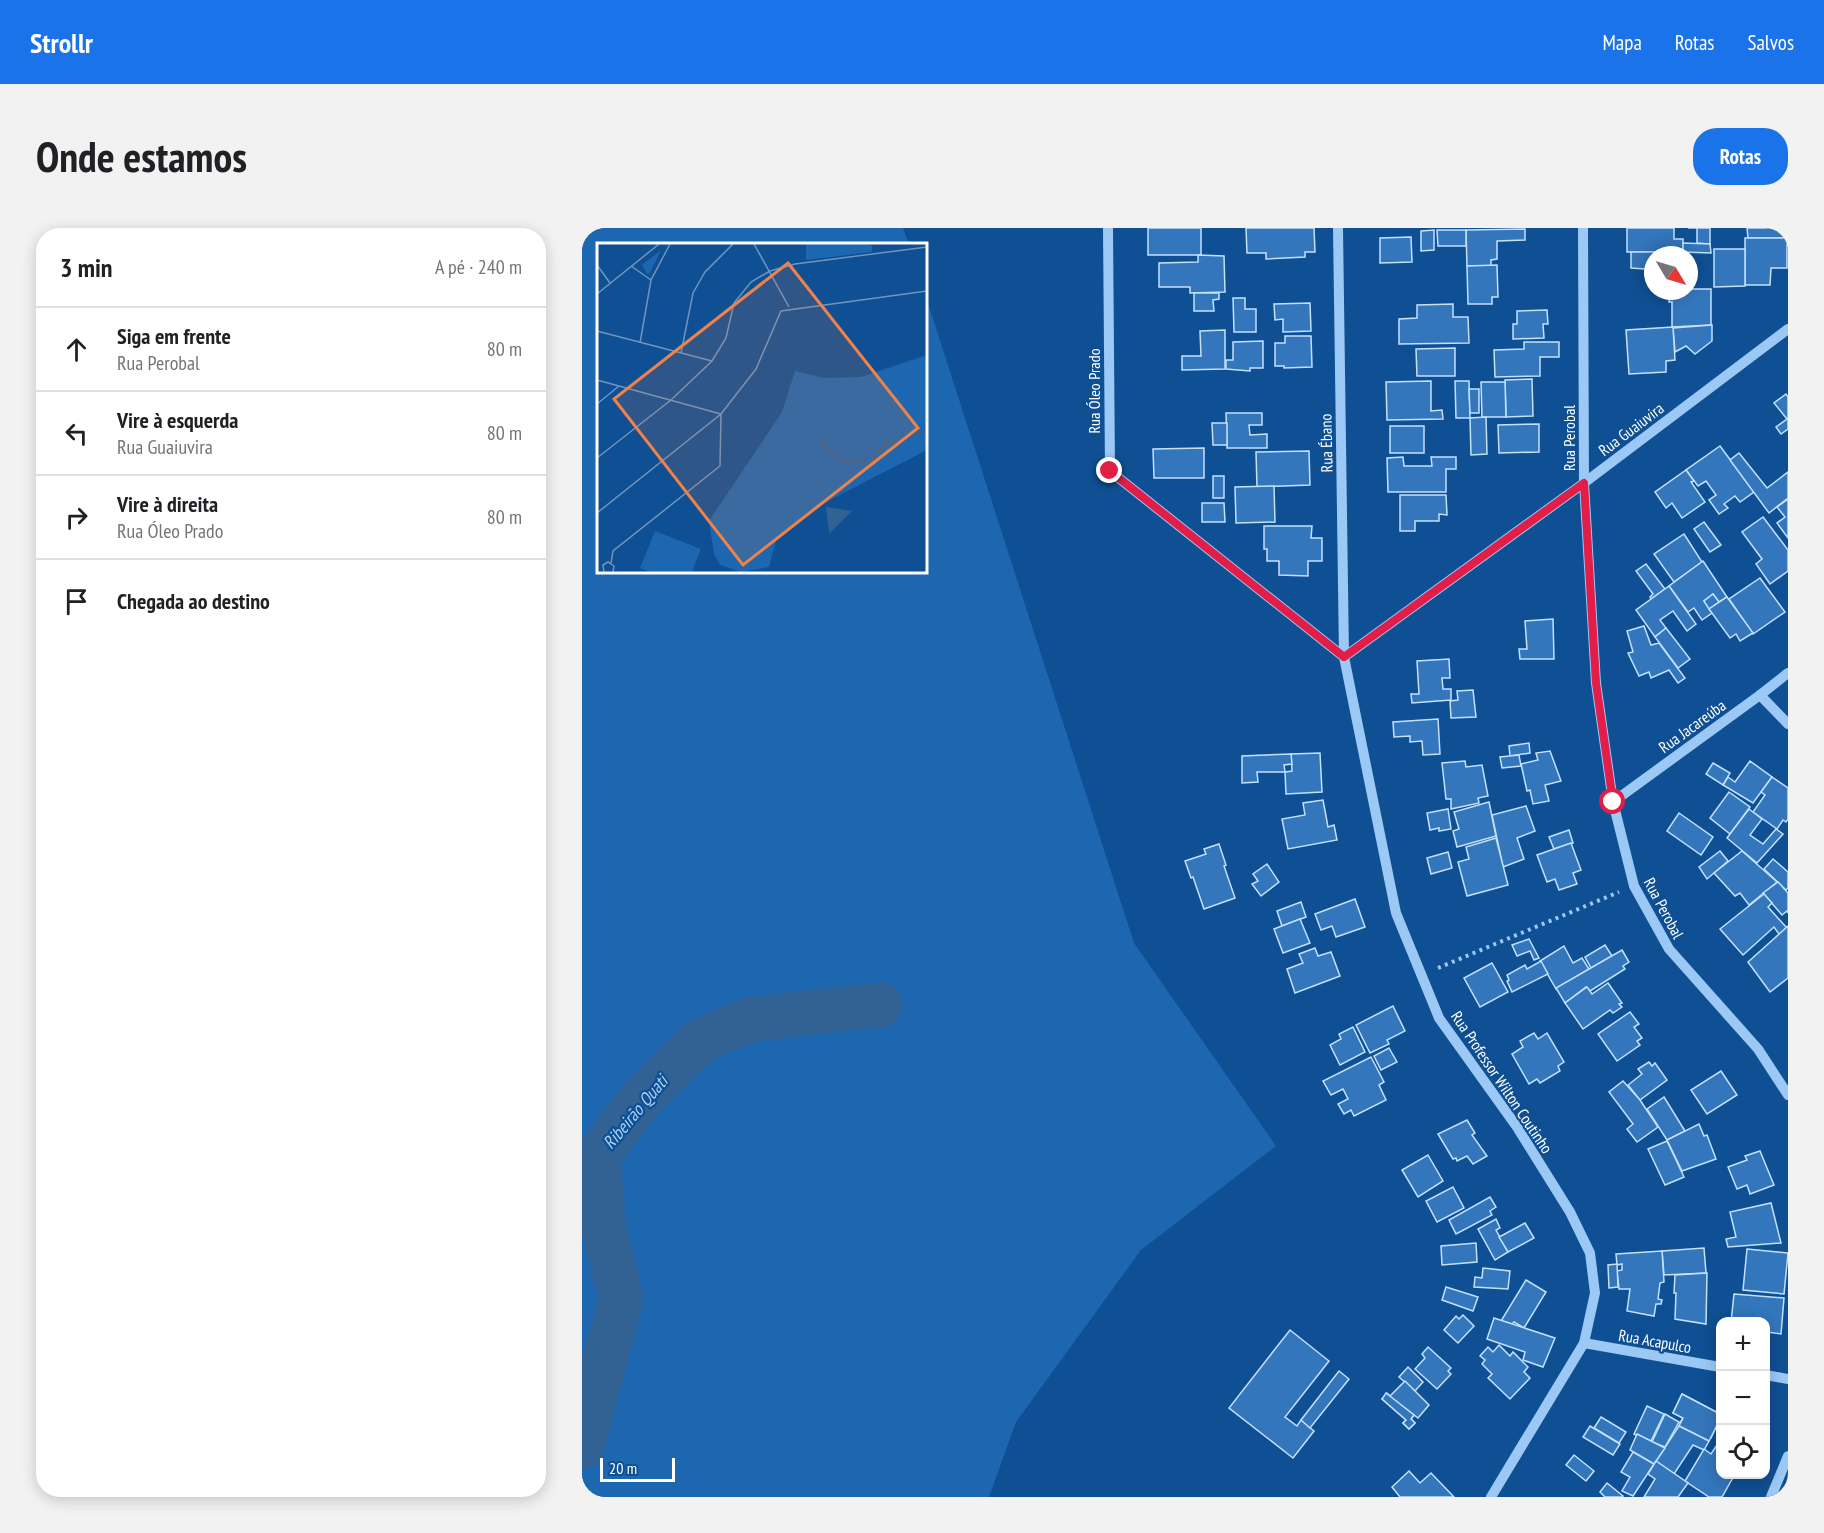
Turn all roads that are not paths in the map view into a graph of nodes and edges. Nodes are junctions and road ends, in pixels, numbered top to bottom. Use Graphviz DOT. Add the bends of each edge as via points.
graph roads {
  1 [pos="1108,228"];
  2 [pos="1338,228"];
  3 [pos="1583,228"];
  4 [pos="1788,329"];
  5 [pos="1584,483"];
  6 [pos="1344,657"];
  7 [pos="1788,673"];
  8 [pos="1760,695"];
  9 [pos="1788,724"];
  10 [pos="1613,802"];
  11 [pos="1788,1095"];
  12 [pos="1584,1343"];
  13 [pos="1716,1366"];
  14 [pos="1770,1376"];
  15 [pos="1788,1379"];
  16 [pos="1788,1456"];
  17 [pos="1491,1497"];
  18 [pos="1771,1497"];
  1 -- 6 [label="street, Rua Óleo Prado" via="1110,471"];
  2 -- 6 [label="street, Rua Ébano"];
  3 -- 5 [label="street, Rua Perobal"];
  4 -- 5 [label="street, Rua Guaiuvira"];
  5 -- 6 [label="street, Rua Guaiuvira"];
  5 -- 10 [label="street, Rua Perobal" via="1596,683"];
  6 -- 12 [label="street, Rua Professor Wilton Coutinho" via="1396,914 1439,1018 1518,1127 1590,1253 1595,1293"];
  7 -- 8 [label="street, Rua Jacareúba"];
  8 -- 9 [label="street"];
  8 -- 10 [label="street, Rua Jacareúba"];
  10 -- 11 [label="street, Rua Perobal" via="1634,886 1669,950 1758,1049"];
  12 -- 13 [label="street, Rua Acapulco"];
  12 -- 17 [label="street, Rua Professor Wilton Coutinho"];
  14 -- 15 [label="street"];
  16 -- 18 [label="street"];
}
